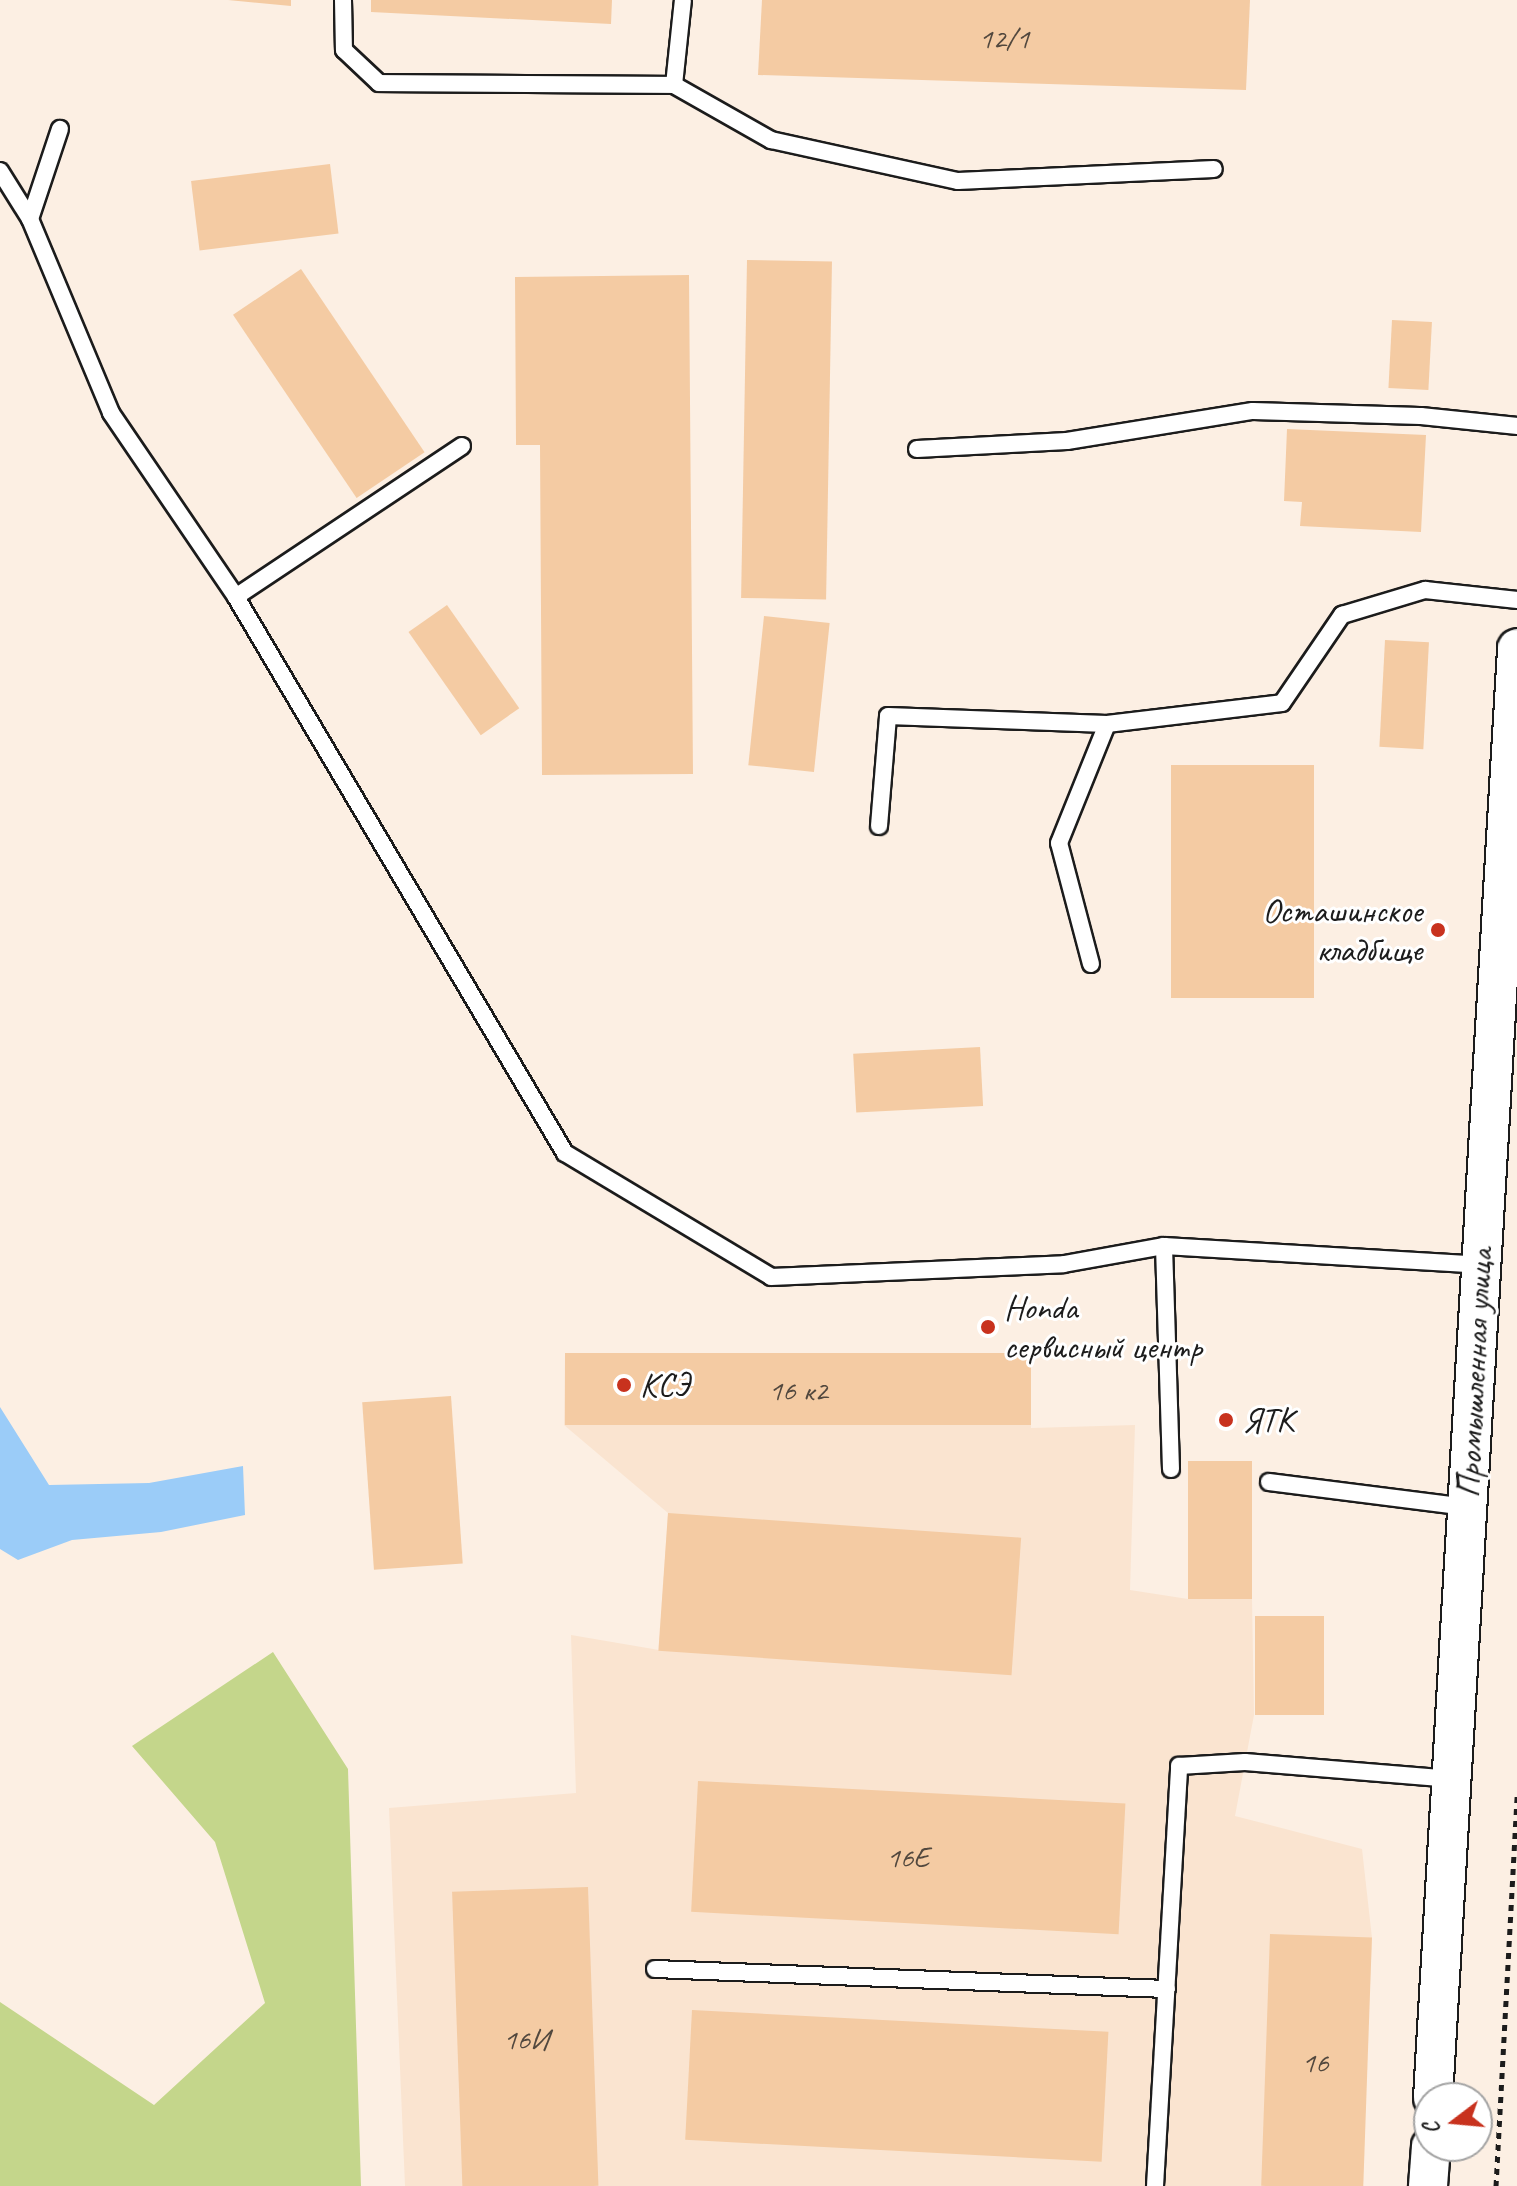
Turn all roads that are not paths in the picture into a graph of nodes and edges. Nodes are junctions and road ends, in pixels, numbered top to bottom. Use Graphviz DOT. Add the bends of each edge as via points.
graph roads {
  1 [pos="343,0"];
  2 [pos="683,0"];
  3 [pos="674,85"];
  4 [pos="60,129"];
  5 [pos="1214,169"];
  6 [pos="0,171"];
  7 [pos="30,219"];
  8 [pos="1517,426"];
  9 [pos="462,446"];
  10 [pos="917,449"];
  11 [pos="236,597"];
  12 [pos="1517,600"];
  13 [pos="1517,648"];
  14 [pos="1107,724"];
  15 [pos="879,826"];
  16 [pos="1091,964"];
  17 [pos="1164,1246"];
  18 [pos="1480,1265"];
  19 [pos="1171,1469"];
  20 [pos="1269,1482"];
  21 [pos="1466,1507"];
  22 [pos="1452,1779"];
  23 [pos="655,1969"];
  24 [pos="1167,1989"];
  25 [pos="1434,2082"];
  26 [pos="1430,2162"];
  27 [pos="1155,2186"];
  28 [pos="1428,2186"];
  1 -- 3 [label="lane" via="344,50 379,83"];
  2 -- 3 [label="lane"];
  3 -- 5 [label="lane" via="771,140 958,181"];
  4 -- 7 [label="lane"];
  6 -- 7 [label="lane"];
  7 -- 11 [label="lane" via="111,413"];
  8 -- 10 [label="lane" via="1421,416 1253,411 1067,441"];
  9 -- 11 [label="lane"];
  11 -- 17 [label="lane" via="565,1153 771,1277 1064,1264"];
  12 -- 14 [label="lane" via="1425,590 1355,611 1342,615 1282,703"];
  13 -- 18 [label="street, Промышленная улица"];
  14 -- 15 [label="lane" via="888,716"];
  14 -- 16 [label="lane" via="1059,843"];
  17 -- 18 [label="lane"];
  17 -- 19 [label="lane"];
  18 -- 21 [label="street, Промышленная улица"];
  20 -- 21 [label="lane"];
  21 -- 22 [label="street, Промышленная улица"];
  22 -- 24 [label="lane" via="1245,1762 1179,1766"];
  22 -- 25 [label="street, Промышленная улица"];
  23 -- 24 [label="lane"];
  24 -- 27 [label="lane"];
  26 -- 28 [label="street"];
}
